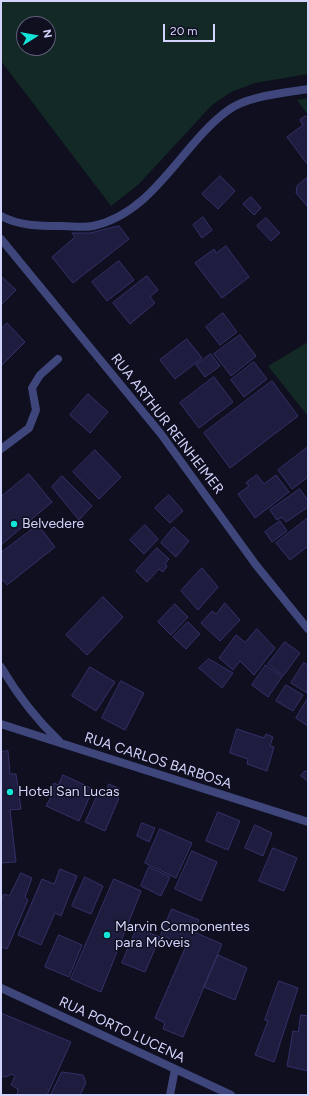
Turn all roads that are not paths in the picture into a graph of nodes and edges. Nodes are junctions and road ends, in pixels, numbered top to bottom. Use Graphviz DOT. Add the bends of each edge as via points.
graph roads {
  1 [pos="308,89"];
  2 [pos="1,216"];
  3 [pos="1,238"];
  4 [pos="58,359"];
  5 [pos="1,450"];
  6 [pos="308,629"];
  7 [pos="1,667"];
  8 [pos="1,724"];
  9 [pos="62,743"];
  10 [pos="308,822"];
  11 [pos="1,988"];
  12 [pos="175,1069"];
  13 [pos="170,1095"];
  14 [pos="231,1095"];
  1 -- 2 [label="street" via="243,102 228,110 210,126 156,187 132,207 108,221 92,226 35,226"];
  3 -- 6 [label="street, RUA ARTHUR REINHEIMER" via="161,434 256,565"];
  4 -- 5 [label="street" via="40,374 32,388 36,410 29,428"];
  7 -- 9 [label="street" via="35,718"];
  8 -- 9 [label="street, RUA CARLOS BARBOSA"];
  9 -- 10 [label="street, RUA CARLOS BARBOSA"];
  11 -- 12 [label="street, RUA PORTO LUCENA"];
  12 -- 13 [label="street"];
  12 -- 14 [label="street, RUA PORTO LUCENA"];
}
